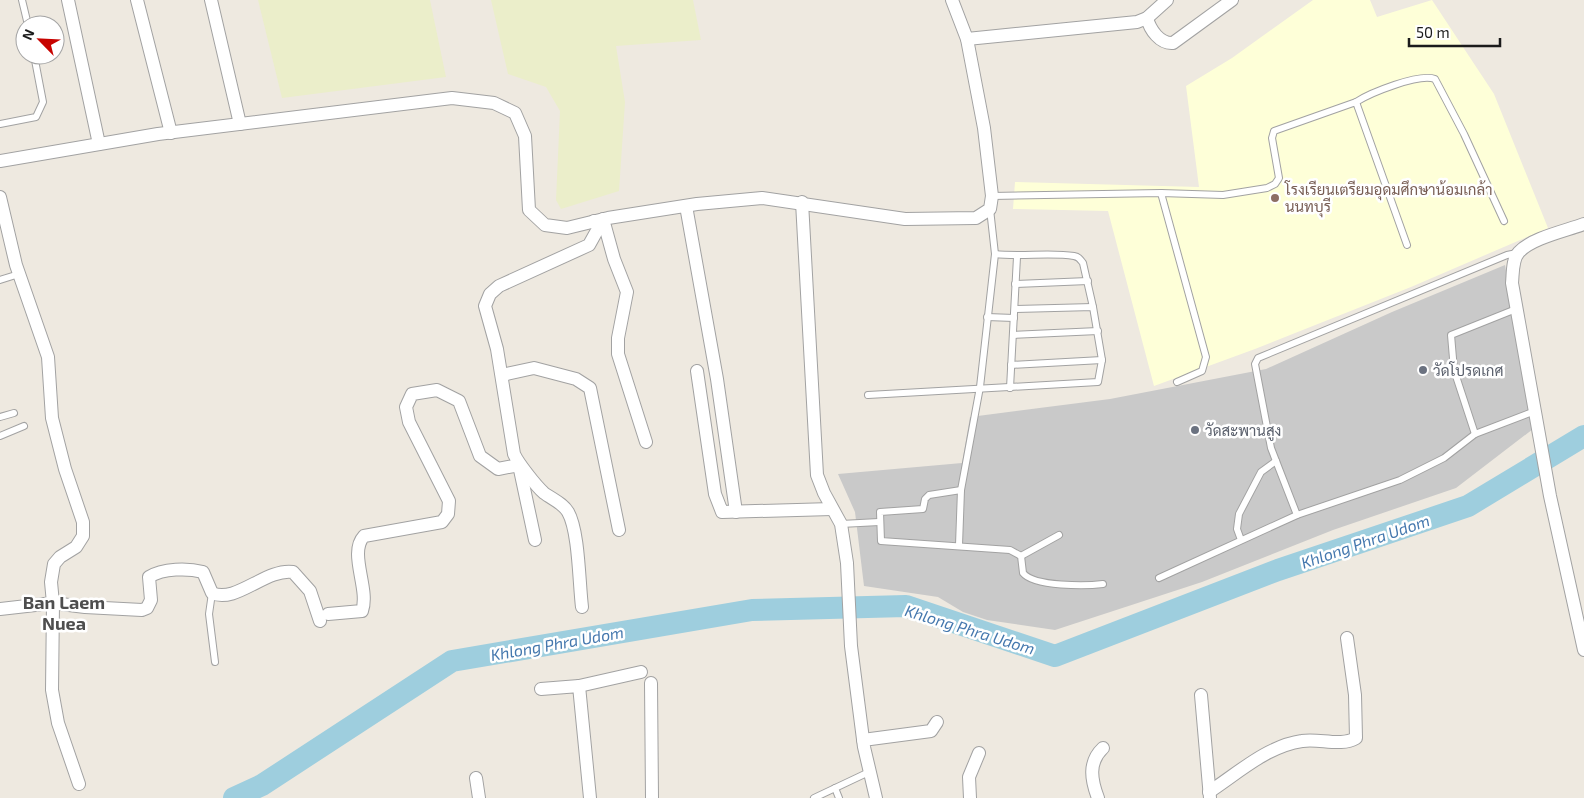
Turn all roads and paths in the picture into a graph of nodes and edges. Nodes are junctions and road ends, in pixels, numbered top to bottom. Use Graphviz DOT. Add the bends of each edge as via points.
graph roads {
  1 [pos="22,0"];
  2 [pos="68,0"];
  3 [pos="137,0"];
  4 [pos="211,0"];
  5 [pos="952,0"];
  6 [pos="1167,0"];
  7 [pos="1232,0"];
  8 [pos="26,15"];
  9 [pos="1147,18"];
  10 [pos="967,39"];
  11 [pos="36,65"];
  12 [pos="1356,102"];
  13 [pos="0,124"];
  14 [pos="240,124"];
  15 [pos="171,133"];
  16 [pos="99,144"];
  17 [pos="0,161"];
  18 [pos="1161,193"];
  19 [pos="992,196"];
  20 [pos="0,197"];
  21 [pos="802,202"];
  22 [pos="686,206"];
  23 [pos="990,209"];
  24 [pos="599,220"];
  25 [pos="1504,221"];
  26 [pos="1584,224"];
  27 [pos="1407,245"];
  28 [pos="1518,252"];
  29 [pos="995,254"];
  30 [pos="1017,257"];
  31 [pos="19,274"];
  32 [pos="0,280"];
  33 [pos="1088,281"];
  34 [pos="1015,284"];
  35 [pos="1093,307"];
  36 [pos="1015,309"];
  37 [pos="1516,309"];
  38 [pos="988,317"];
  39 [pos="1014,318"];
  40 [pos="1098,331"];
  41 [pos="1013,334"];
  42 [pos="1102,360"];
  43 [pos="1011,365"];
  44 [pos="697,371"];
  45 [pos="502,375"];
  46 [pos="1177,382"];
  47 [pos="980,388"];
  48 [pos="1010,388"];
  49 [pos="868,395"];
  50 [pos="1535,411"];
  51 [pos="14,413"];
  52 [pos="0,417"];
  53 [pos="24,426"];
  54 [pos="1475,434"];
  55 [pos="0,436"];
  56 [pos="646,442"];
  57 [pos="1276,461"];
  58 [pos="519,465"];
  59 [pos="961,490"];
  60 [pos="832,509"];
  61 [pos="736,512"];
  62 [pos="1297,515"];
  63 [pos="879,522"];
  64 [pos="841,524"];
  65 [pos="619,530"];
  66 [pos="1059,535"];
  67 [pos="535,540"];
  68 [pos="1241,540"];
  69 [pos="958,546"];
  70 [pos="1020,556"];
  71 [pos="1159,578"];
  72 [pos="1103,584"];
  73 [pos="212,593"];
  74 [pos="53,603"];
  75 [pos="582,607"];
  76 [pos="0,608"];
  77 [pos="1347,638"];
  78 [pos="1584,650"];
  79 [pos="216,662"];
  80 [pos="641,672"];
  81 [pos="651,683"];
  82 [pos="579,686"];
  83 [pos="541,689"];
  84 [pos="1201,694"];
  85 [pos="938,722"];
  86 [pos="863,740"];
  87 [pos="1103,748"];
  88 [pos="979,753"];
  89 [pos="869,772"];
  90 [pos="476,778"];
  91 [pos="79,784"];
  92 [pos="835,788"];
  93 [pos="1210,795"];
  94 [pos="479,798"];
  95 [pos="590,798"];
  96 [pos="652,798"];
  97 [pos="814,798"];
  98 [pos="839,798"];
  99 [pos="876,798"];
  100 [pos="970,798"];
  101 [pos="1098,798"];
  1 -- 8 [label="lane"];
  2 -- 16 [label="street"];
  3 -- 15 [label="street"];
  4 -- 14 [label="street"];
  5 -- 10 [label="street"];
  6 -- 9 [label="street"];
  7 -- 9 [label="street" via="1173,43 1164,42 1150,27"];
  9 -- 10 [label="street" via="1137,22"];
  10 -- 19 [label="street" via="984,128"];
  11 -- 13 [label="lane" via="43,102 36,117"];
  12 -- 18 [label="lane" via="1274,131 1272,138 1279,178 1267,188 1223,195"];
  12 -- 25 [label="lane" via="1412,80 1423,77 1435,79"];
  12 -- 27 [label="lane"];
  14 -- 15 [label="street"];
  14 -- 24 [label="street" via="452,98 494,103 515,113 526,136 529,210 545,225 567,228"];
  15 -- 16 [label="street"];
  16 -- 17 [label="street"];
  18 -- 19 [label="lane"];
  18 -- 46 [label="lane" via="1206,358 1202,371"];
  19 -- 23 [label="street"];
  20 -- 31 [label="street"];
  21 -- 22 [label="street" via="762,198"];
  21 -- 23 [label="street" via="904,219 976,218"];
  21 -- 60 [label="street" via="817,475"];
  22 -- 24 [label="street"];
  22 -- 61 [label="street" via="717,378"];
  23 -- 29 [label="lane"];
  24 -- 45 [label="street" via="599,228 589,245 499,286 486,301"];
  24 -- 56 [label="street" via="628,292 618,338 618,354"];
  26 -- 28 [label="street" via="1543,238"];
  28 -- 37 [label="street" via="1512,283"];
  28 -- 57 [label="lane" via="1258,358 1255,364"];
  29 -- 30 [label="lane"];
  29 -- 38 [label="lane"];
  30 -- 33 [label="lane" via="1079,258"];
  30 -- 34 [label="lane"];
  31 -- 32 [label="lane"];
  31 -- 74 [label="street" via="48,357 52,418 83,522 83,536 76,547 54,564 51,582"];
  33 -- 34 [label="lane"];
  33 -- 35 [label="lane"];
  34 -- 36 [label="lane"];
  35 -- 36 [label="lane"];
  35 -- 40 [label="lane"];
  36 -- 39 [label="lane"];
  37 -- 50 [label="street"];
  37 -- 54 [label="lane" via="1451,335 1454,370"];
  38 -- 39 [label="lane"];
  38 -- 47 [label="lane"];
  39 -- 41 [label="lane"];
  40 -- 41 [label="lane"];
  40 -- 42 [label="lane"];
  41 -- 43 [label="lane"];
  42 -- 43 [label="lane"];
  42 -- 48 [label="lane" via="1101,377 1095,384"];
  43 -- 48 [label="lane"];
  44 -- 61 [label="street" via="719,509"];
  45 -- 58 [label="street" via="510,437"];
  45 -- 65 [label="street" via="534,368 576,379 590,388"];
  47 -- 48 [label="lane"];
  47 -- 49 [label="lane"];
  47 -- 59 [label="lane"];
  50 -- 54 [label="lane"];
  50 -- 78 [label="street"];
  51 -- 52 [label="lane"];
  53 -- 55 [label="lane"];
  54 -- 62 [label="lane" via="1444,458 1400,480"];
  57 -- 62 [label="lane"];
  57 -- 68 [label="lane" via="1261,472 1239,514 1237,529"];
  58 -- 67 [label="street"];
  58 -- 73 [label="street" via="498,469 480,456 459,401 436,390 412,394 406,407 409,422 449,501 448,514 442,522 364,536 357,552 365,596 362,611 324,617 310,591 293,572 279,572 230,594 217,596"];
  58 -- 75 [label="street" via="542,491 568,512 574,530"];
  59 -- 63 [label="lane" via="930,495 925,499 923,509 880,512"];
  59 -- 69 [label="lane"];
  60 -- 61 [label="street"];
  60 -- 64 [label="street"];
  62 -- 68 [label="lane"];
  63 -- 64 [label="lane"];
  63 -- 69 [label="lane" via="883,542"];
  64 -- 86 [label="street"];
  66 -- 70 [label="lane"];
  68 -- 71 [label="lane"];
  69 -- 70 [label="lane" via="1010,550"];
  70 -- 72 [label="lane" via="1024,573 1032,579 1083,586"];
  73 -- 74 [label="street" via="203,572 179,570 149,577 151,603 142,610"];
  73 -- 79 [label="lane" via="208,614"];
  74 -- 76 [label="street"];
  74 -- 91 [label="street" via="52,690 58,724"];
  77 -- 93 [label="street" via="1355,695 1356,738 1346,741 1304,740 1275,748"];
  80 -- 82 [label="street"];
  81 -- 96 [label="street"];
  82 -- 83 [label="street"];
  82 -- 95 [label="street"];
  84 -- 93 [label="street"];
  85 -- 86 [label="street" via="931,731"];
  86 -- 89 [label="street"];
  87 -- 101 [label="street" via="1095,756 1092,769"];
  88 -- 100 [label="street" via="969,777"];
  89 -- 92 [label="lane"];
  89 -- 99 [label="street"];
  90 -- 94 [label="street"];
  92 -- 97 [label="lane"];
  92 -- 98 [label="lane"];
}
